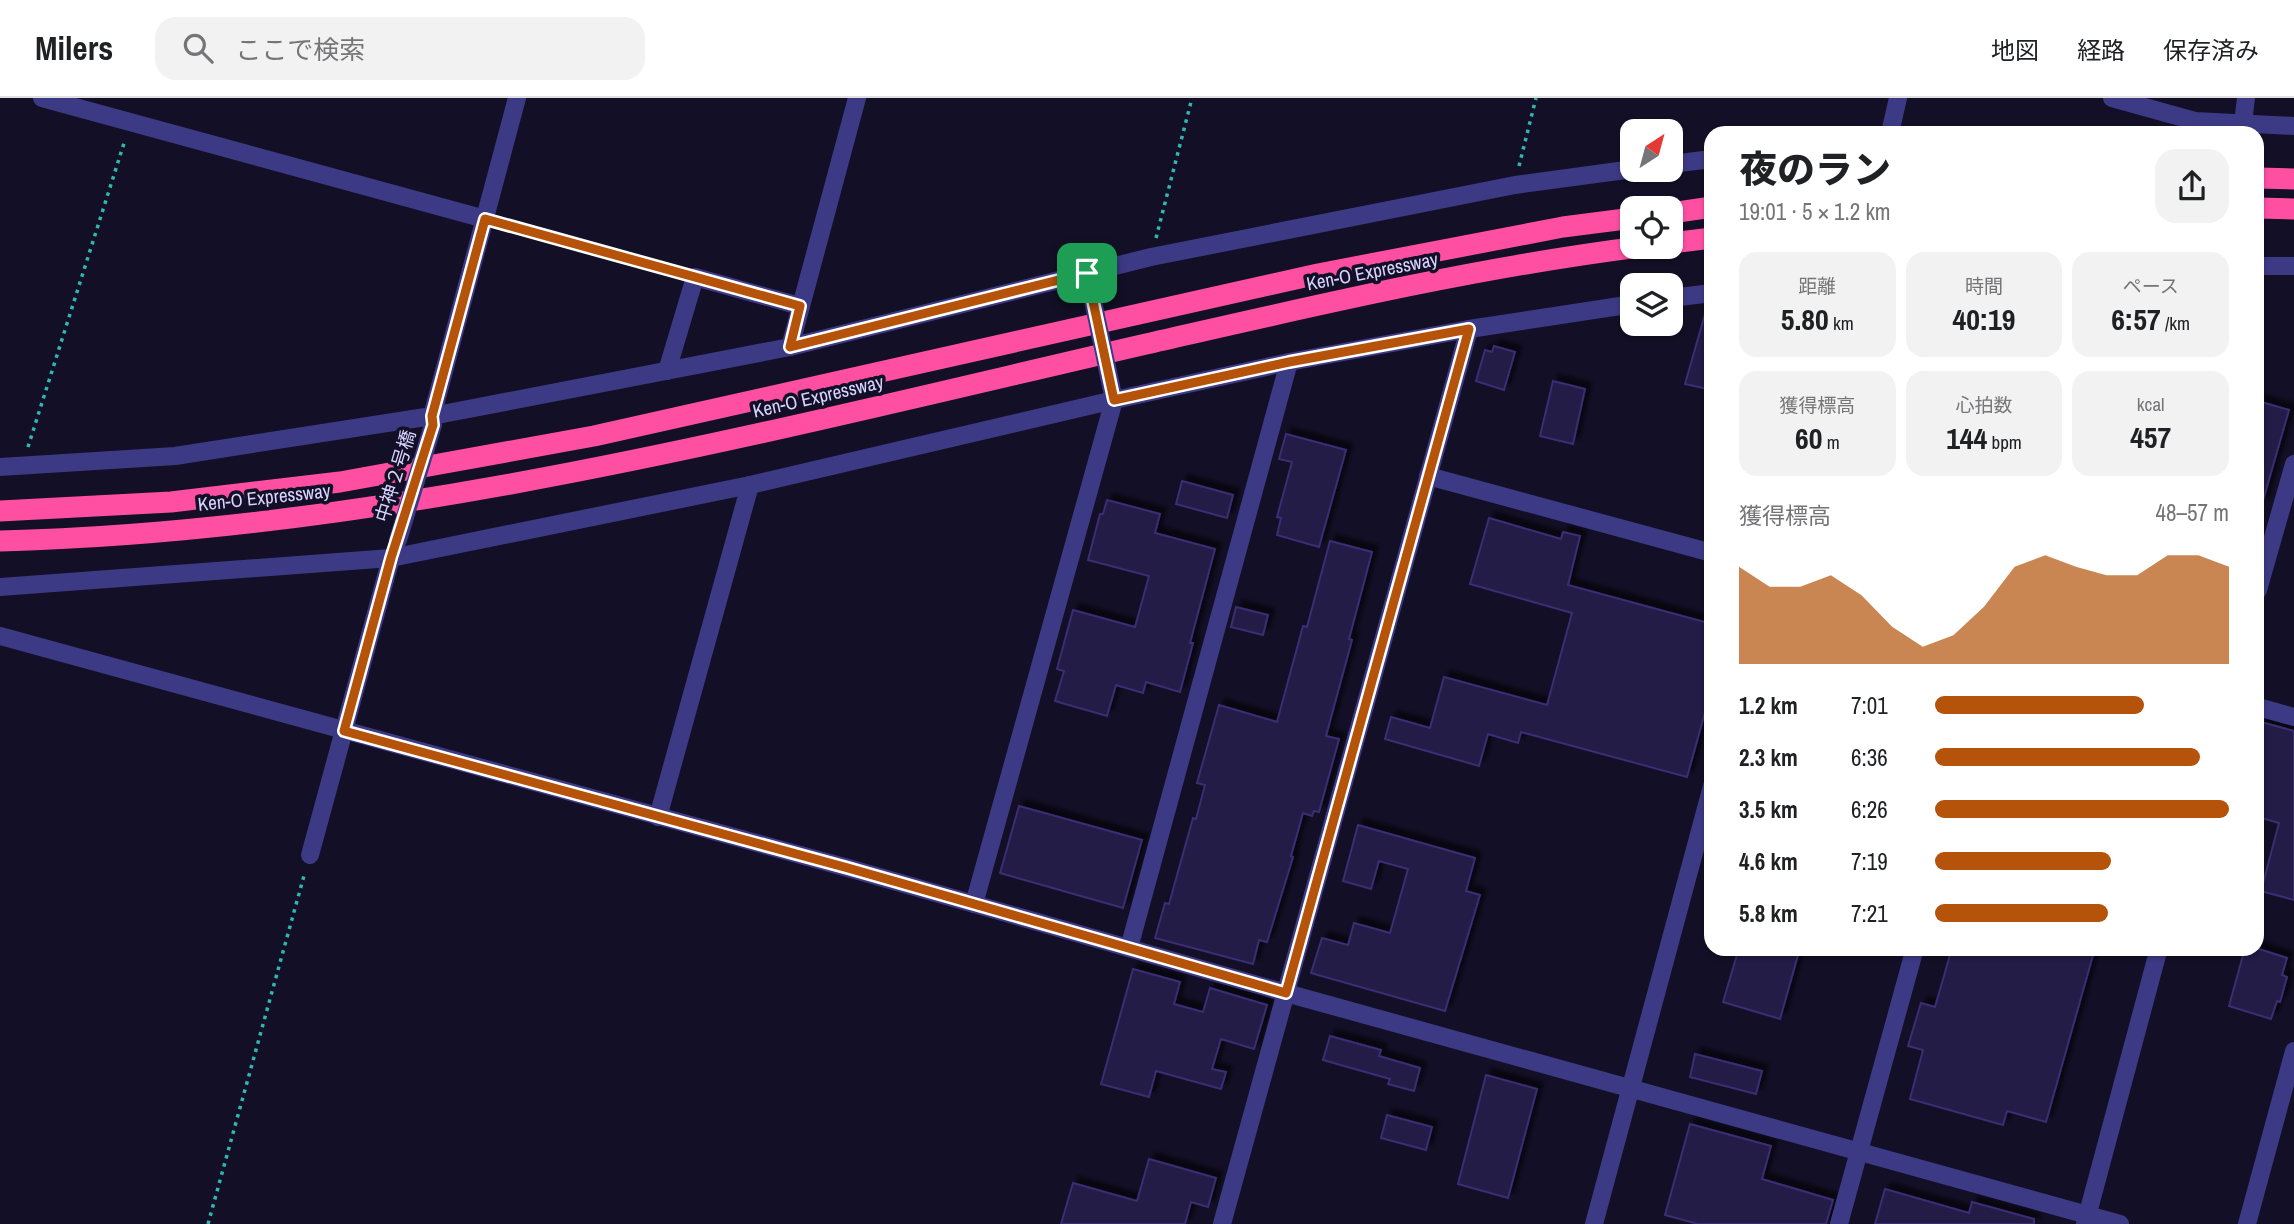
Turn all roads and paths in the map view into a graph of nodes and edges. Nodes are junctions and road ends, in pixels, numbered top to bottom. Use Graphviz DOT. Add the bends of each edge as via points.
graph roads {
  1 [pos="42,98"];
  2 [pos="517,98"];
  3 [pos="857,98"];
  4 [pos="1192,98"];
  5 [pos="1536,98"];
  6 [pos="1898,98"];
  7 [pos="2112,98"];
  8 [pos="2246,98"];
  9 [pos="131,122"];
  10 [pos="2244,123"];
  11 [pos="1891,126"];
  12 [pos="2294,126"];
  13 [pos="1704,160"];
  14 [pos="1684,162"];
  15 [pos="1620,171"];
  16 [pos="2264,178"];
  17 [pos="2294,179"];
  18 [pos="1515,185"];
  19 [pos="2264,208"];
  20 [pos="1704,209"];
  21 [pos="2294,209"];
  22 [pos="1683,212"];
  23 [pos="485,219"];
  24 [pos="1620,220"];
  25 [pos="1704,238"];
  26 [pos="1683,241"];
  27 [pos="1620,249"];
  28 [pos="1151,257"];
  29 [pos="2264,266"];
  30 [pos="2294,266"];
  31 [pos="1087,273"];
  32 [pos="695,277"];
  33 [pos="1704,294"];
  34 [pos="1683,297"];
  35 [pos="800,306"];
  36 [pos="1620,306"];
  37 [pos="1469,329"];
  38 [pos="790,347"];
  39 [pos="1289,362"];
  40 [pos="667,371"];
  41 [pos="1114,400"];
  42 [pos="433,421"];
  43 [pos="2294,464"];
  44 [pos="0,467"];
  45 [pos="21,467"];
  46 [pos="1428,476"];
  47 [pos="750,485"];
  48 [pos="0,511"];
  49 [pos="0,541"];
  50 [pos="1704,551"];
  51 [pos="391,558"];
  52 [pos="2264,569"];
  53 [pos="1,590"];
  54 [pos="0,636"];
  55 [pos="2264,709"];
  56 [pos="2294,717"];
  57 [pos="344,731"];
  58 [pos="1704,816"];
  59 [pos="658,817"];
  60 [pos="310,855"];
  61 [pos="974,904"];
  62 [pos="1129,948"];
  63 [pos="1912,956"];
  64 [pos="2157,956"];
  65 [pos="1286,993"];
  66 [pos="2294,1051"];
  67 [pos="1631,1088"];
  68 [pos="1859,1151"];
  69 [pos="2086,1219"];
  70 [pos="208,1224"];
  71 [pos="1222,1224"];
  72 [pos="1594,1224"];
  73 [pos="1839,1224"];
  74 [pos="2120,1224"];
  75 [pos="2248,1224"];
  1 -- 9 [label="street"];
  2 -- 23 [label="street, 中神２号橋"];
  3 -- 35 [label="street"];
  4 -- 28 [label="path"];
  5 -- 18 [label="path"];
  6 -- 11 [label="street"];
  7 -- 10 [label="street" via="2195,121"];
  8 -- 10 [label="street"];
  9 -- 23 [label="street"];
  9 -- 45 [label="path"];
  10 -- 12 [label="street"];
  13 -- 14 [label="street"];
  15 -- 18 [label="street"];
  16 -- 17 [label="highway"];
  18 -- 28 [label="street"];
  19 -- 21 [label="highway"];
  20 -- 22 [label="highway"];
  23 -- 32 [label="path"];
  23 -- 42 [label="street, 中神２号橋"];
  24 -- 48 [label="highway, Ken-O Expressway" via="1318,274 594,436 340,482 172,502"];
  25 -- 26 [label="highway"];
  27 -- 49 [label="highway, Ken-O Expressway" via="1322,304 588,469 345,511 172,530"];
  28 -- 31 [label="street"];
  29 -- 30 [label="street"];
  31 -- 38 [label="street"];
  31 -- 41 [label="street, bridge"];
  32 -- 35 [label="street"];
  32 -- 40 [label="street"];
  33 -- 34 [label="street"];
  35 -- 38 [label="street"];
  36 -- 37 [label="street"];
  37 -- 39 [label="street"];
  37 -- 46 [label="street"];
  38 -- 40 [label="street"];
  39 -- 41 [label="street"];
  39 -- 62 [label="street"];
  40 -- 42 [label="street"];
  41 -- 47 [label="street"];
  41 -- 61 [label="street"];
  42 -- 45 [label="street" via="175,456"];
  42 -- 51 [label="street, 中神２号橋, bridge"];
  43 -- 52 [label="street"];
  44 -- 45 [label="street"];
  46 -- 50 [label="street"];
  46 -- 65 [label="street"];
  47 -- 51 [label="street"];
  47 -- 59 [label="street"];
  51 -- 53 [label="street"];
  51 -- 57 [label="street, 中神２号橋"];
  54 -- 57 [label="street"];
  55 -- 56 [label="street"];
  57 -- 59 [label="street"];
  57 -- 60 [label="street, 中神２号橋"];
  58 -- 67 [label="street"];
  59 -- 61 [label="street"];
  60 -- 70 [label="path"];
  61 -- 62 [label="street"];
  62 -- 65 [label="street"];
  63 -- 68 [label="street"];
  64 -- 69 [label="street"];
  65 -- 67 [label="street"];
  65 -- 71 [label="street"];
  66 -- 75 [label="street"];
  67 -- 68 [label="street"];
  67 -- 72 [label="street"];
  68 -- 69 [label="street"];
  68 -- 73 [label="street"];
  69 -- 74 [label="street"];
}
